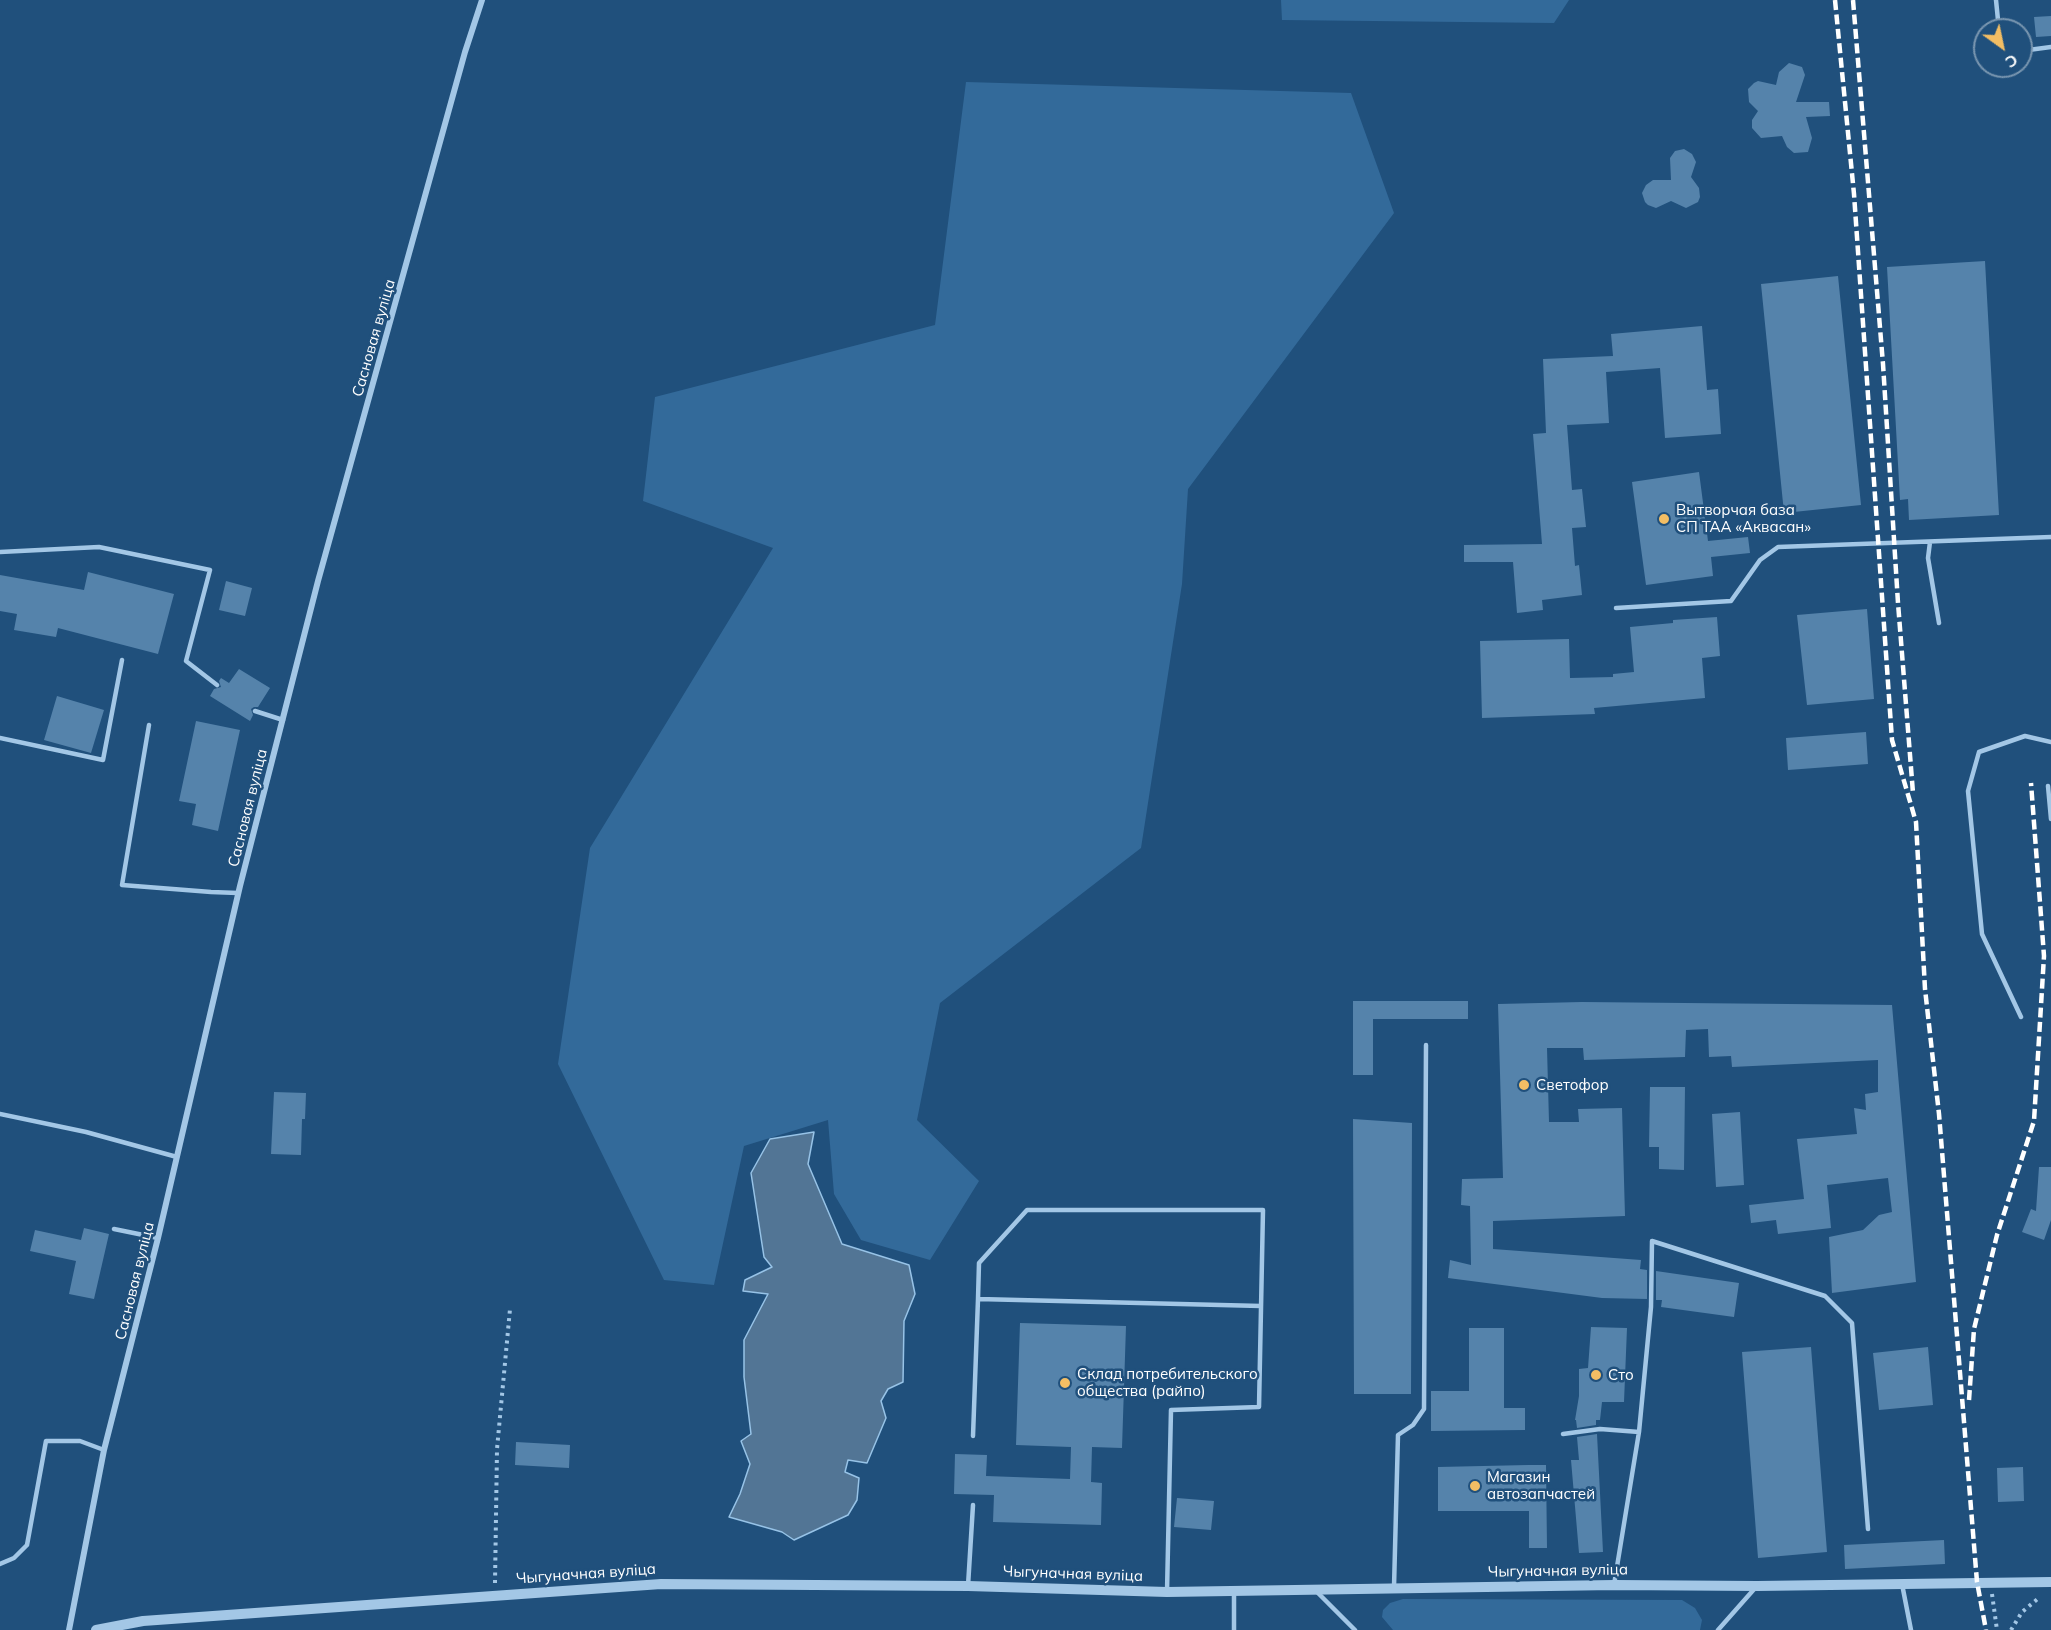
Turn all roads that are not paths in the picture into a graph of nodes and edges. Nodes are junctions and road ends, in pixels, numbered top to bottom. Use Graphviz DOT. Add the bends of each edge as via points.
graph roads {
  1 [pos="482,0"];
  2 [pos="1996,0"];
  3 [pos="1998,18"];
  4 [pos="2051,47"];
  5 [pos="2033,49"];
  6 [pos="2051,537"];
  7 [pos="1930,542"];
  8 [pos="0,552"];
  9 [pos="1616,608"];
  10 [pos="1939,623"];
  11 [pos="122,660"];
  12 [pos="217,685"];
  13 [pos="255,711"];
  14 [pos="283,720"];
  15 [pos="149,725"];
  16 [pos="0,738"];
  17 [pos="2051,742"];
  18 [pos="2048,786"];
  19 [pos="2051,819"];
  20 [pos="238,892"];
  21 [pos="2021,1017"];
  22 [pos="1426,1045"];
  23 [pos="0,1114"];
  24 [pos="177,1157"];
  25 [pos="114,1229"];
  26 [pos="158,1239"];
  27 [pos="978,1299"];
  28 [pos="1261,1306"];
  29 [pos="1640,1432"];
  30 [pos="1563,1434"];
  31 [pos="973,1436"];
  32 [pos="104,1450"];
  33 [pos="973,1505"];
  34 [pos="1868,1529"];
  35 [pos="0,1564"];
  36 [pos="2051,1582"];
  37 [pos="1902,1584"];
  38 [pos="1614,1585"];
  39 [pos="968,1586"];
  40 [pos="1757,1586"];
  41 [pos="1394,1587"];
  42 [pos="1315,1590"];
  43 [pos="1234,1591"];
  44 [pos="1167,1592"];
  45 [pos="69,1630"];
  46 [pos="96,1630"];
  47 [pos="1234,1630"];
  48 [pos="1355,1630"];
  49 [pos="1718,1630"];
  50 [pos="1911,1630"];
  1 -- 14 [label="street, Сасновая вуліца"];
  2 -- 3 [label="lane"];
  4 -- 5 [label="lane"];
  6 -- 7 [label="lane"];
  7 -- 9 [label="lane" via="1778,547 1760,560 1731,601"];
  7 -- 10 [label="lane" via="1928,558"];
  8 -- 12 [label="lane" via="99,547 210,570 186,661"];
  11 -- 16 [label="lane" via="103,760"];
  13 -- 14 [label="lane"];
  14 -- 20 [label="street, Сасновая вуліца"];
  15 -- 20 [label="lane" via="122,885"];
  17 -- 21 [label="lane" via="2025,736 1979,752 1968,791 1982,934"];
  18 -- 19 [label="lane"];
  20 -- 24 [label="street, Сасновая вуліца"];
  22 -- 41 [label="lane" via="1424,1410 1413,1425 1398,1435"];
  23 -- 24 [label="lane"];
  24 -- 26 [label="street, Сасновая вуліца"];
  25 -- 26 [label="lane"];
  26 -- 32 [label="street, Сасновая вуліца"];
  27 -- 28 [label="lane"];
  27 -- 28 [label="lane" via="979,1263 1027,1210 1263,1210"];
  27 -- 31 [label="lane"];
  28 -- 44 [label="lane" via="1259,1407 1171,1410"];
  29 -- 30 [label="lane" via="1600,1429"];
  29 -- 34 [label="lane" via="1651,1307 1652,1240 1825,1296 1852,1323"];
  29 -- 38 [label="lane"];
  32 -- 35 [label="lane" via="80,1441 46,1441 27,1545 14,1558"];
  32 -- 45 [label="street, Сасновая вуліца"];
  33 -- 39 [label="lane"];
  36 -- 37 [label="street, Чыгуначная вуліца"];
  37 -- 40 [label="street, Чыгуначная вуліца"];
  37 -- 50 [label="lane"];
  38 -- 40 [label="street, Чыгуначная вуліца"];
  38 -- 41 [label="street, Чыгуначная вуліца"];
  39 -- 44 [label="street, Чыгуначная вуліца"];
  39 -- 46 [label="street, Чыгуначная вуліца" via="661,1584 143,1621"];
  40 -- 49 [label="lane"];
  41 -- 42 [label="street, Чыгуначная вуліца"];
  42 -- 43 [label="street, Чыгуначная вуліца"];
  42 -- 48 [label="lane"];
  43 -- 44 [label="street, Чыгуначная вуліца"];
  43 -- 47 [label="lane"];
}
